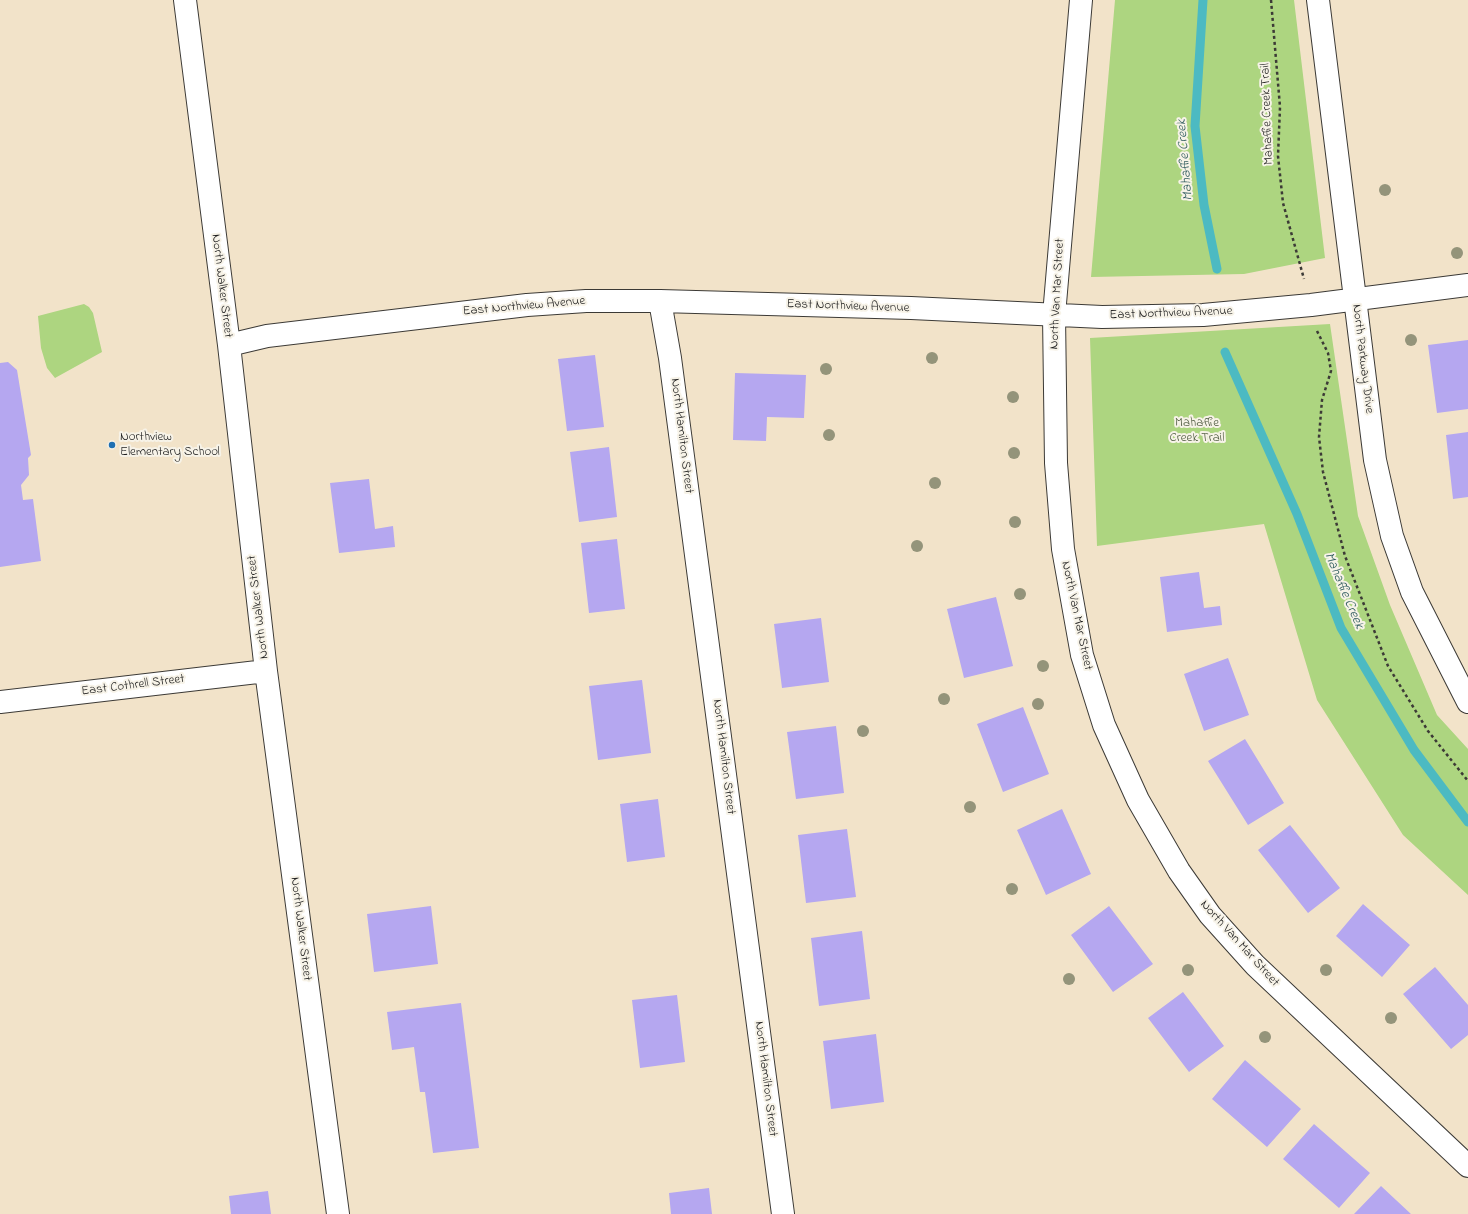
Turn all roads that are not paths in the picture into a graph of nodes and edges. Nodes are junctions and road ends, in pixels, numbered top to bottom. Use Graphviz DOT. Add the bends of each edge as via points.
graph roads {
  1 [pos="185,0"];
  2 [pos="1081,0"];
  3 [pos="1318,0"];
  4 [pos="1468,285"];
  5 [pos="1354,299"];
  6 [pos="660,301"];
  7 [pos="1054,315"];
  8 [pos="229,345"];
  9 [pos="266,670"];
  10 [pos="0,702"];
  11 [pos="1468,702"];
  12 [pos="1468,1166"];
  13 [pos="338,1214"];
  14 [pos="783,1214"];
  1 -- 8 [label="street, North Walker Street"];
  2 -- 7 [label="street, North Van Mar Street"];
  3 -- 5 [label="street, North Parkway Drive"];
  4 -- 5 [label="street, East Northview Avenue"];
  5 -- 7 [label="street, East Northview Avenue" via="1203,314 1102,317"];
  5 -- 11 [label="street, North Parkway Drive" via="1375,460 1392,536 1412,592"];
  6 -- 7 [label="street, East Northview Avenue"];
  6 -- 8 [label="street, East Northview Avenue" via="527,304 267,336"];
  6 -- 14 [label="street, North Hamilton Street" via="670,358"];
  7 -- 12 [label="street, North Van Mar Street" via="1056,463 1063,549 1082,655 1104,725 1138,800 1179,871 1210,915 1255,965"];
  8 -- 9 [label="street, North Walker Street"];
  9 -- 10 [label="street, East Cothrell Street"];
  9 -- 13 [label="street, North Walker Street"];
}
